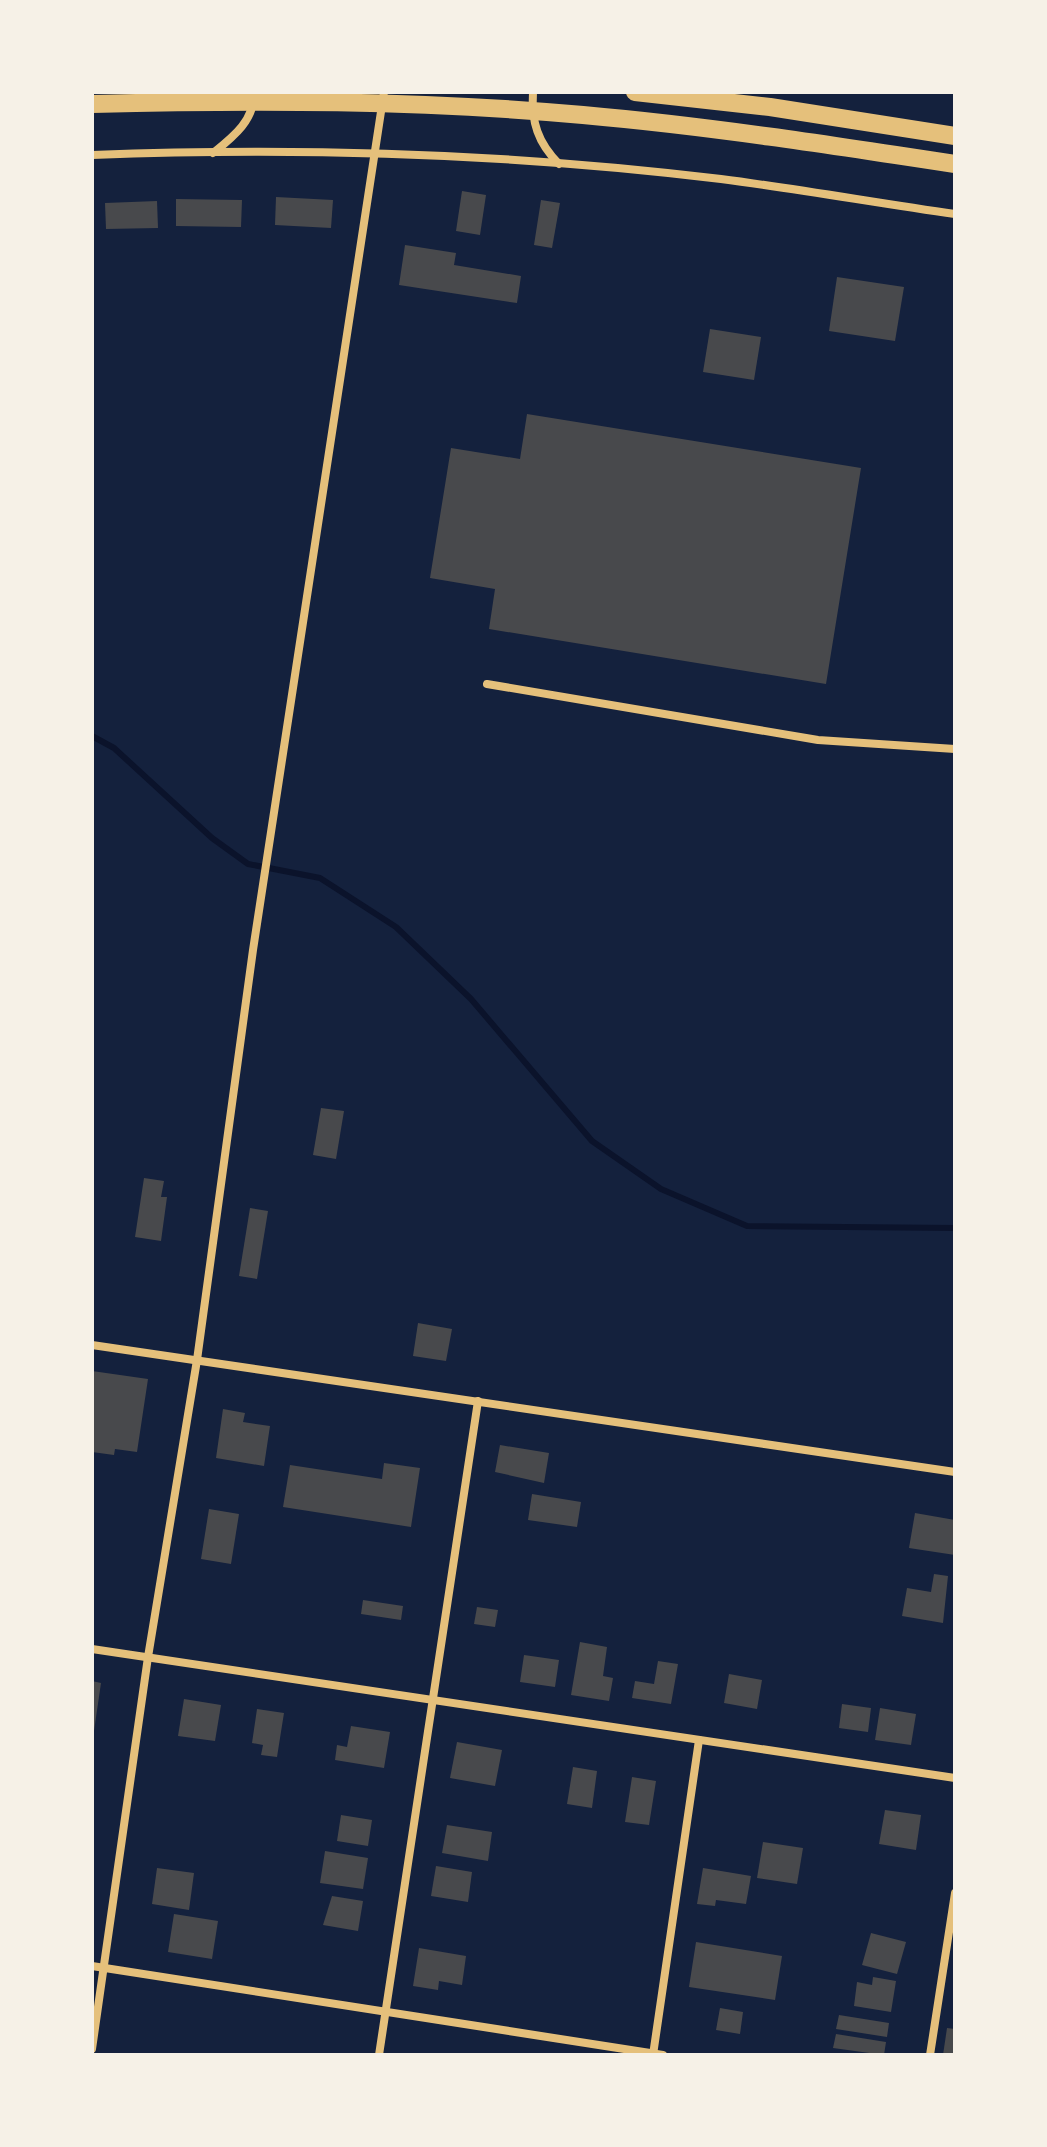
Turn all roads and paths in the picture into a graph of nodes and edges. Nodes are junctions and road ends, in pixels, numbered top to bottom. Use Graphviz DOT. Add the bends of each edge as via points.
graph roads {
  1 [pos="254,92"];
  2 [pos="384,92"];
  3 [pos="533,92"];
  4 [pos="635,92"];
  5 [pos="92,104"];
  6 [pos="955,136"];
  7 [pos="213,153"];
  8 [pos="92,155"];
  9 [pos="375,156"];
  10 [pos="955,164"];
  11 [pos="559,165"];
  12 [pos="955,214"];
  13 [pos="487,684"];
  14 [pos="955,749"];
  15 [pos="92,1345"];
  16 [pos="197,1360"];
  17 [pos="478,1401"];
  18 [pos="955,1472"];
  19 [pos="92,1649"];
  20 [pos="148,1657"];
  21 [pos="433,1700"];
  22 [pos="699,1740"];
  23 [pos="955,1778"];
  24 [pos="955,1893"];
  25 [pos="92,1966"];
  26 [pos="105,1968"];
  27 [pos="386,2012"];
  28 [pos="92,2049"];
  29 [pos="656,2054"];
  30 [pos="379,2055"];
  31 [pos="930,2055"];
  1 -- 7 [label="street" via="245,123"];
  2 -- 9 [label="street"];
  3 -- 11 [label="street" via="536,131"];
  4 -- 6 [label="highway"];
  5 -- 10 [label="highway" via="405,103 581,114"];
  7 -- 8 [label="street"];
  7 -- 9 [label="street"];
  9 -- 11 [label="street"];
  9 -- 16 [label="street" via="278,778"];
  11 -- 12 [label="street" via="721,179"];
  13 -- 14 [label="street" via="818,740"];
  15 -- 16 [label="street"];
  16 -- 17 [label="street"];
  16 -- 20 [label="street"];
  17 -- 18 [label="street"];
  17 -- 21 [label="street"];
  19 -- 20 [label="street"];
  20 -- 21 [label="street"];
  20 -- 26 [label="street"];
  21 -- 22 [label="street"];
  21 -- 27 [label="street"];
  22 -- 23 [label="street"];
  22 -- 29 [label="street"];
  24 -- 31 [label="street"];
  25 -- 26 [label="street"];
  26 -- 27 [label="street"];
  26 -- 28 [label="street"];
  27 -- 29 [label="street"];
  27 -- 30 [label="street"];
}
